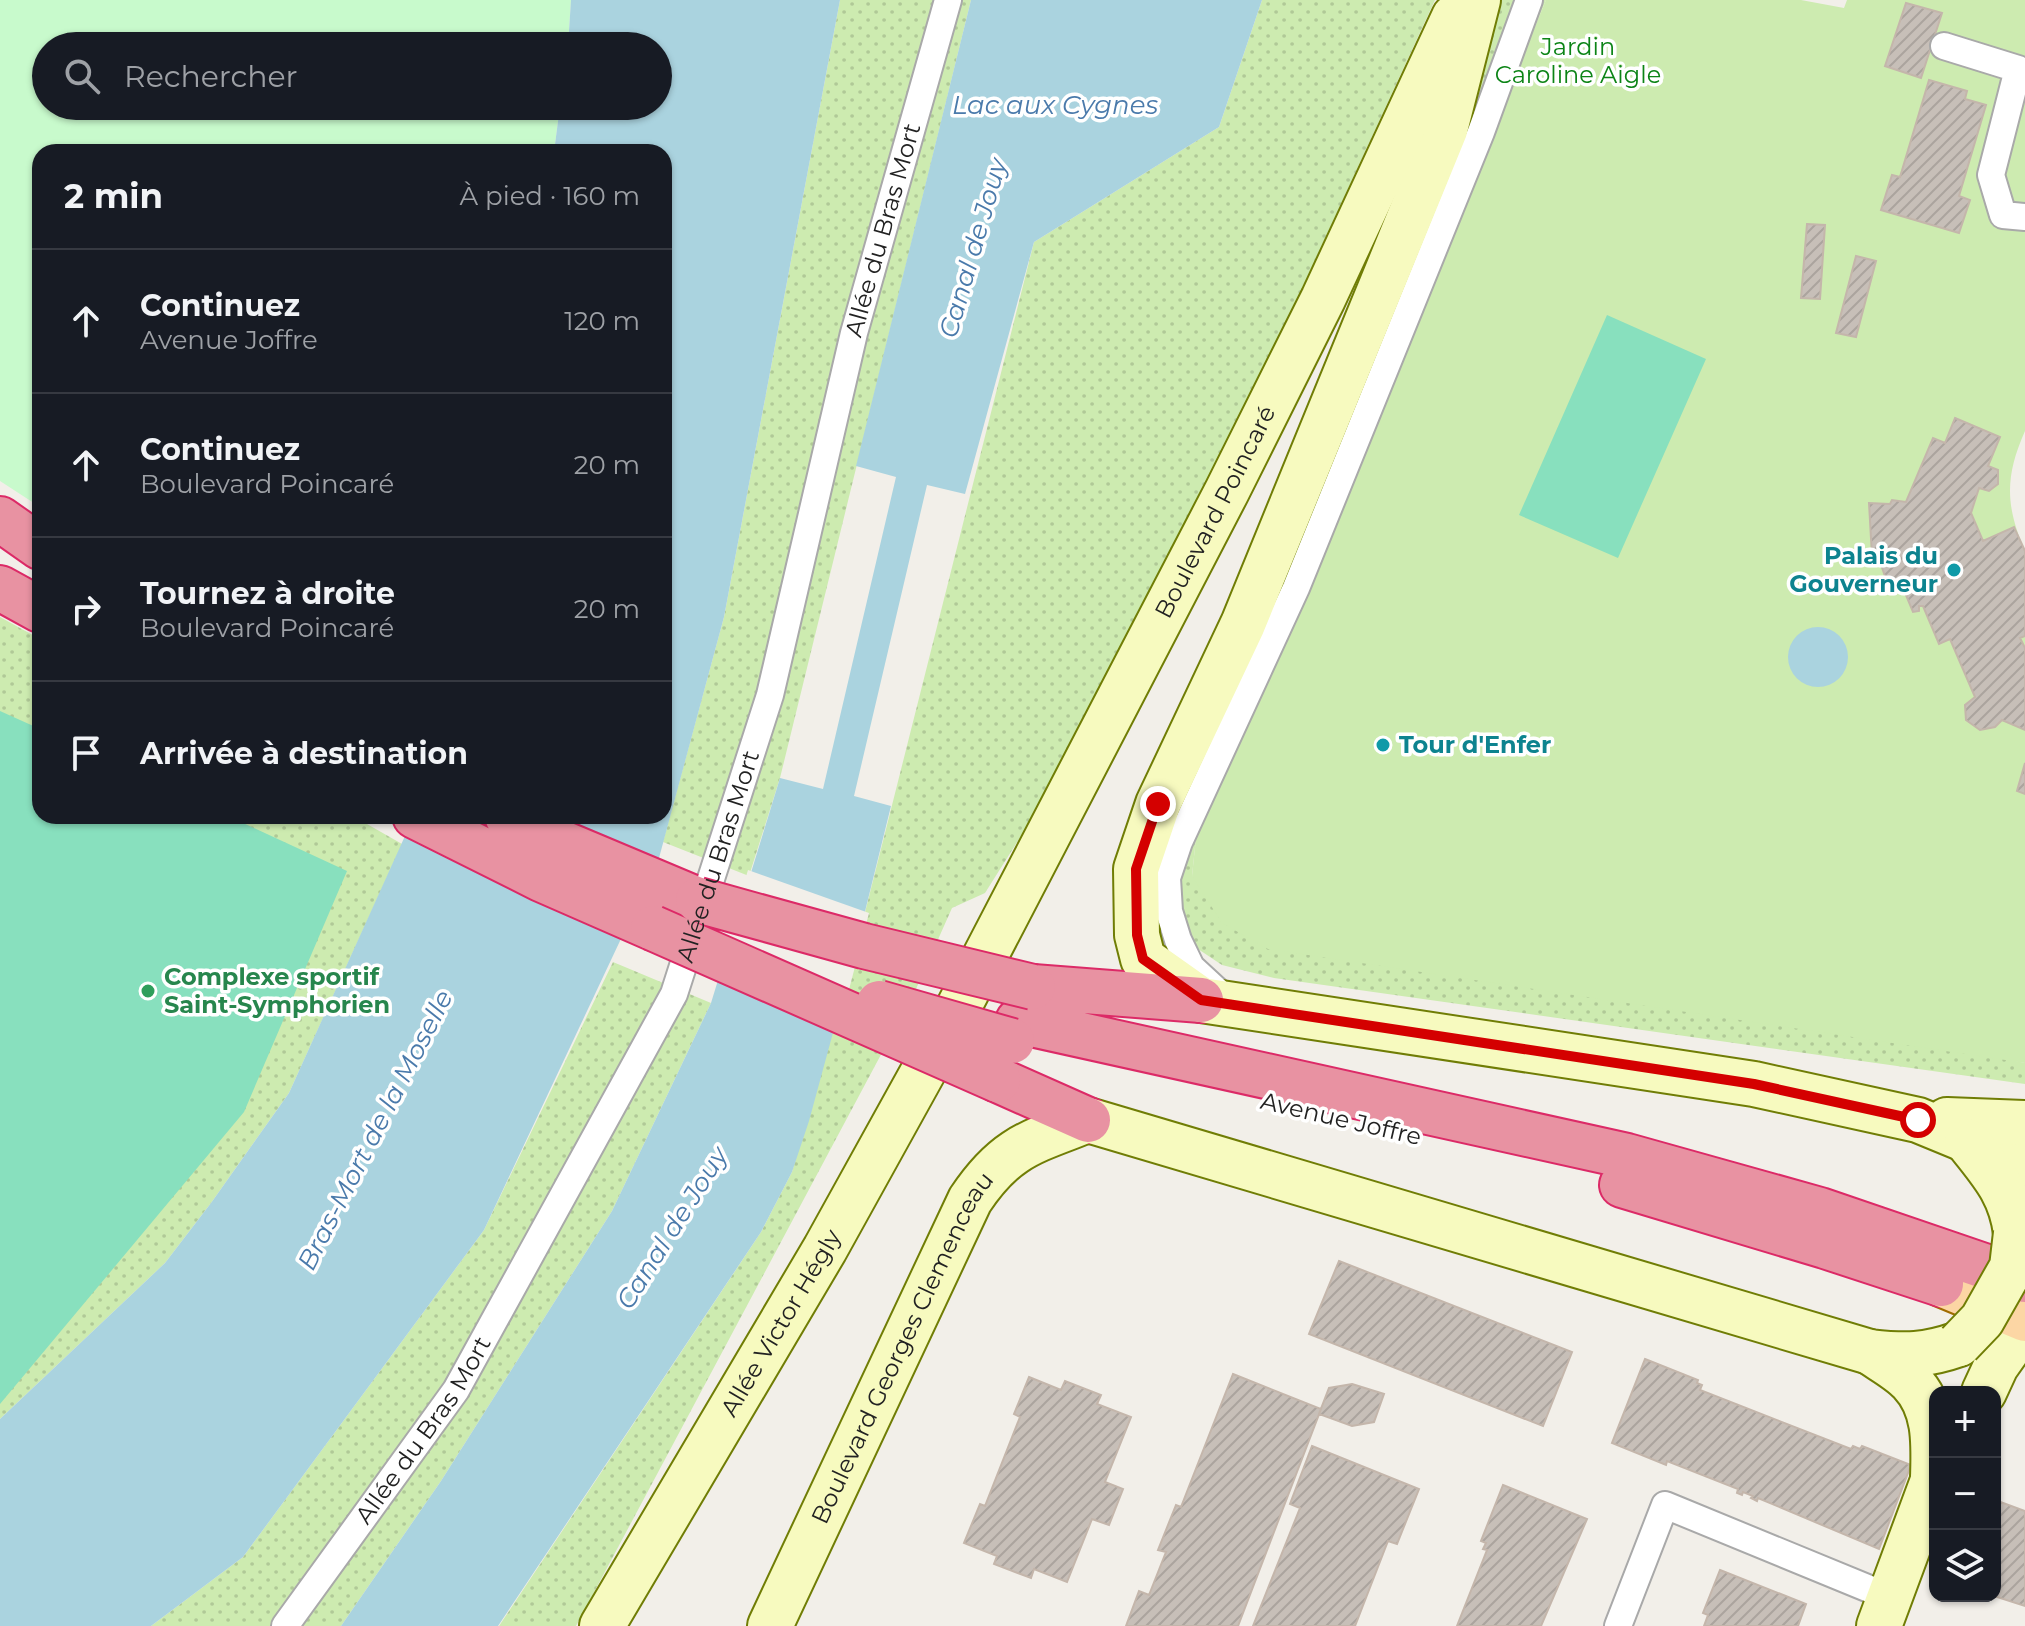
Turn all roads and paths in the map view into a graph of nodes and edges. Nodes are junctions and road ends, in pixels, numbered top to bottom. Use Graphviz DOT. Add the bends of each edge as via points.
graph roads {
  1 [pos="948,0"];
  2 [pos="1462,0"];
  3 [pos="1478,0"];
  4 [pos="1529,0"];
  5 [pos="1944,46"];
  6 [pos="2025,217"];
  7 [pos="0,519"];
  8 [pos="32,541"];
  9 [pos="0,588"];
  10 [pos="32,606"];
  11 [pos="431,824"];
  12 [pos="523,824"];
  13 [pos="1218,1003"];
  14 [pos="954,1016"];
  15 [pos="1015,1032"];
  16 [pos="1088,1120"];
  17 [pos="1918,1120"];
  18 [pos="2025,1123"];
  19 [pos="1965,1139"];
  20 [pos="2025,1164"];
  21 [pos="2025,1280"];
  22 [pos="1941,1284"];
  23 [pos="2013,1347"];
  24 [pos="1870,1352"];
  25 [pos="1934,1458"];
  26 [pos="1929,1490"];
  27 [pos="1884,1611"];
  28 [pos="285,1626"];
  29 [pos="602,1626"];
  30 [pos="770,1626"];
  31 [pos="1618,1626"];
  1 -- 28 [label="lane, Allée du Bras Mort" via="854,333 770,695 674,994 456,1390"];
  2 -- 14 [label="street, Boulevard Poincaré" via="1323,299"];
  3 -- 13 [label="street" via="1445,130 1243,624 1158,804 1136,869 1137,935 1143,959"];
  4 -- 13 [label="lane" via="1481,132 1296,588 1167,878 1178,940"];
  5 -- 6 [label="lane" via="2018,69 1991,175 2003,215"];
  7 -- 8 [label="highway"];
  9 -- 10 [label="highway"];
  11 -- 15 [label="highway, bridge" via="653,928"];
  12 -- 15 [label="highway, bridge" via="698,900 864,946"];
  13 -- 15 [label="highway"];
  13 -- 17 [label="street" via="1754,1084"];
  14 -- 29 [label="street, Allée Victor Hégly" via="818,1263"];
  15 -- 16 [label="highway"];
  15 -- 21 [label="highway, Avenue Joffre" via="1627,1156 1820,1210"];
  15 -- 22 [label="highway, Avenue Joffre" via="1607,1180"];
  16 -- 24 [label="street"];
  16 -- 30 [label="street, Boulevard Georges Clemenceau" via="1019,1148 970,1200"];
  17 -- 18 [label="street"];
  17 -- 19 [label="street"];
  19 -- 20 [label="street"];
  19 -- 24 [label="street, bridge" via="2006,1192 2016,1233 2012,1267 1982,1320 1945,1349 1905,1356"];
  22 -- 23 [label="main road, Avenue Joffre"];
  24 -- 25 [label="street" via="1911,1381 1925,1402 1934,1431"];
  26 -- 27 [label="street"];
  27 -- 31 [label="lane" via="1665,1505"];
}
